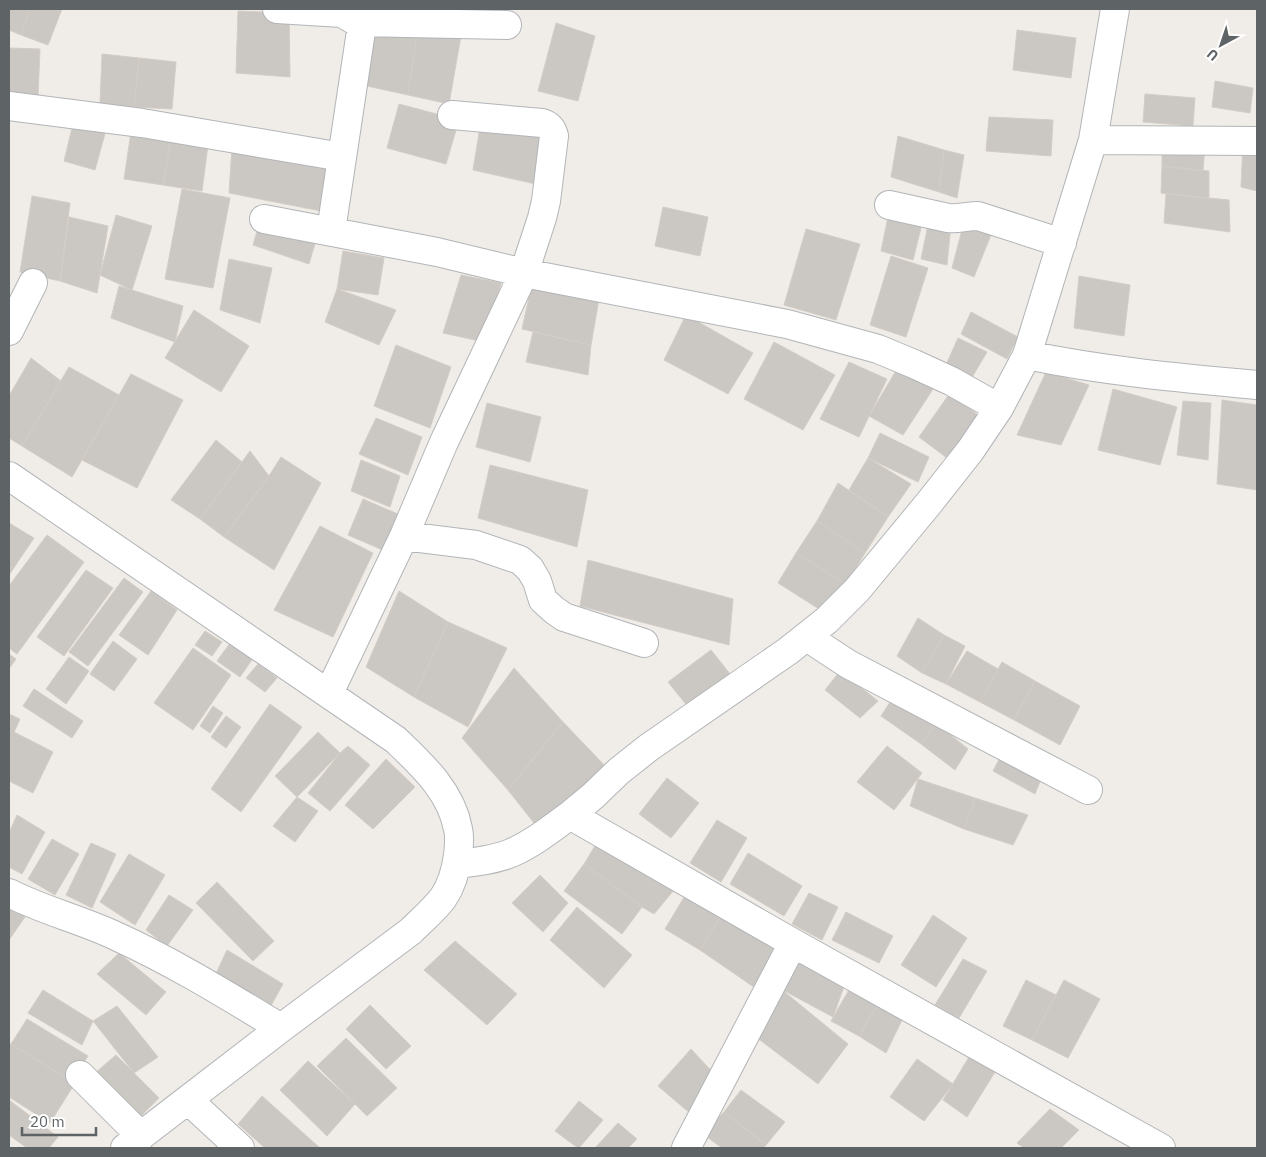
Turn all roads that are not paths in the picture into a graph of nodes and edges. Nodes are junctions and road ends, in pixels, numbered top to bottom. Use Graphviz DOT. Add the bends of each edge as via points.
graph roads {
  1 [pos="276,9"];
  2 [pos="1115,9"];
  3 [pos="357,22"];
  4 [pos="507,25"];
  5 [pos="9,106"];
  6 [pos="452,114"];
  7 [pos="1093,140"];
  8 [pos="1257,141"];
  9 [pos="342,157"];
  10 [pos="889,205"];
  11 [pos="264,219"];
  12 [pos="330,231"];
  13 [pos="1062,243"];
  14 [pos="524,273"];
  15 [pos="33,283"];
  16 [pos="9,330"];
  17 [pos="1027,355"];
  18 [pos="1257,385"];
  19 [pos="999,408"];
  20 [pos="9,476"];
  21 [pos="404,536"];
  22 [pos="807,637"];
  23 [pos="644,643"];
  24 [pos="328,693"];
  25 [pos="1088,790"];
  26 [pos="570,815"];
  27 [pos="457,864"];
  28 [pos="9,893"];
  29 [pos="793,943"];
  30 [pos="281,1028"];
  31 [pos="80,1075"];
  32 [pos="188,1100"];
  33 [pos="133,1142"];
  34 [pos="240,1148"];
  35 [pos="686,1148"];
  36 [pos="1161,1148"];
  1 -- 3 [label="street" via="342,13"];
  2 -- 7 [label="street"];
  3 -- 4 [label="street"];
  3 -- 9 [label="street" via="361,30"];
  5 -- 9 [label="street" via="142,123"];
  6 -- 14 [label="street" via="542,122 553,130 546,201"];
  7 -- 8 [label="street"];
  7 -- 13 [label="street"];
  9 -- 12 [label="street"];
  10 -- 13 [label="street" via="948,218 978,216"];
  11 -- 12 [label="street"];
  12 -- 14 [label="street"];
  13 -- 17 [label="street"];
  14 -- 19 [label="street" via="787,324 878,349 952,380"];
  14 -- 21 [label="street" via="444,442"];
  15 -- 16 [label="street"];
  17 -- 18 [label="street" via="1150,376"];
  17 -- 19 [label="street"];
  19 -- 22 [label="street" via="929,503 863,582 828,620"];
  20 -- 24 [label="street"];
  21 -- 23 [label="street" via="476,545 520,560 538,582 543,600 564,617"];
  21 -- 24 [label="street"];
  22 -- 25 [label="street" via="848,664"];
  22 -- 26 [label="street" via="648,748"];
  24 -- 27 [label="street" via="396,740 437,782 450,803 458,829"];
  26 -- 27 [label="street" via="536,840 511,853"];
  26 -- 29 [label="street"];
  27 -- 30 [label="street" via="451,885 442,899 411,931"];
  28 -- 30 [label="street" via="148,951"];
  29 -- 35 [label="street"];
  29 -- 36 [label="street"];
  30 -- 32 [label="street"];
  31 -- 33 [label="street"];
  32 -- 33 [label="street"];
  32 -- 34 [label="street"];
}
